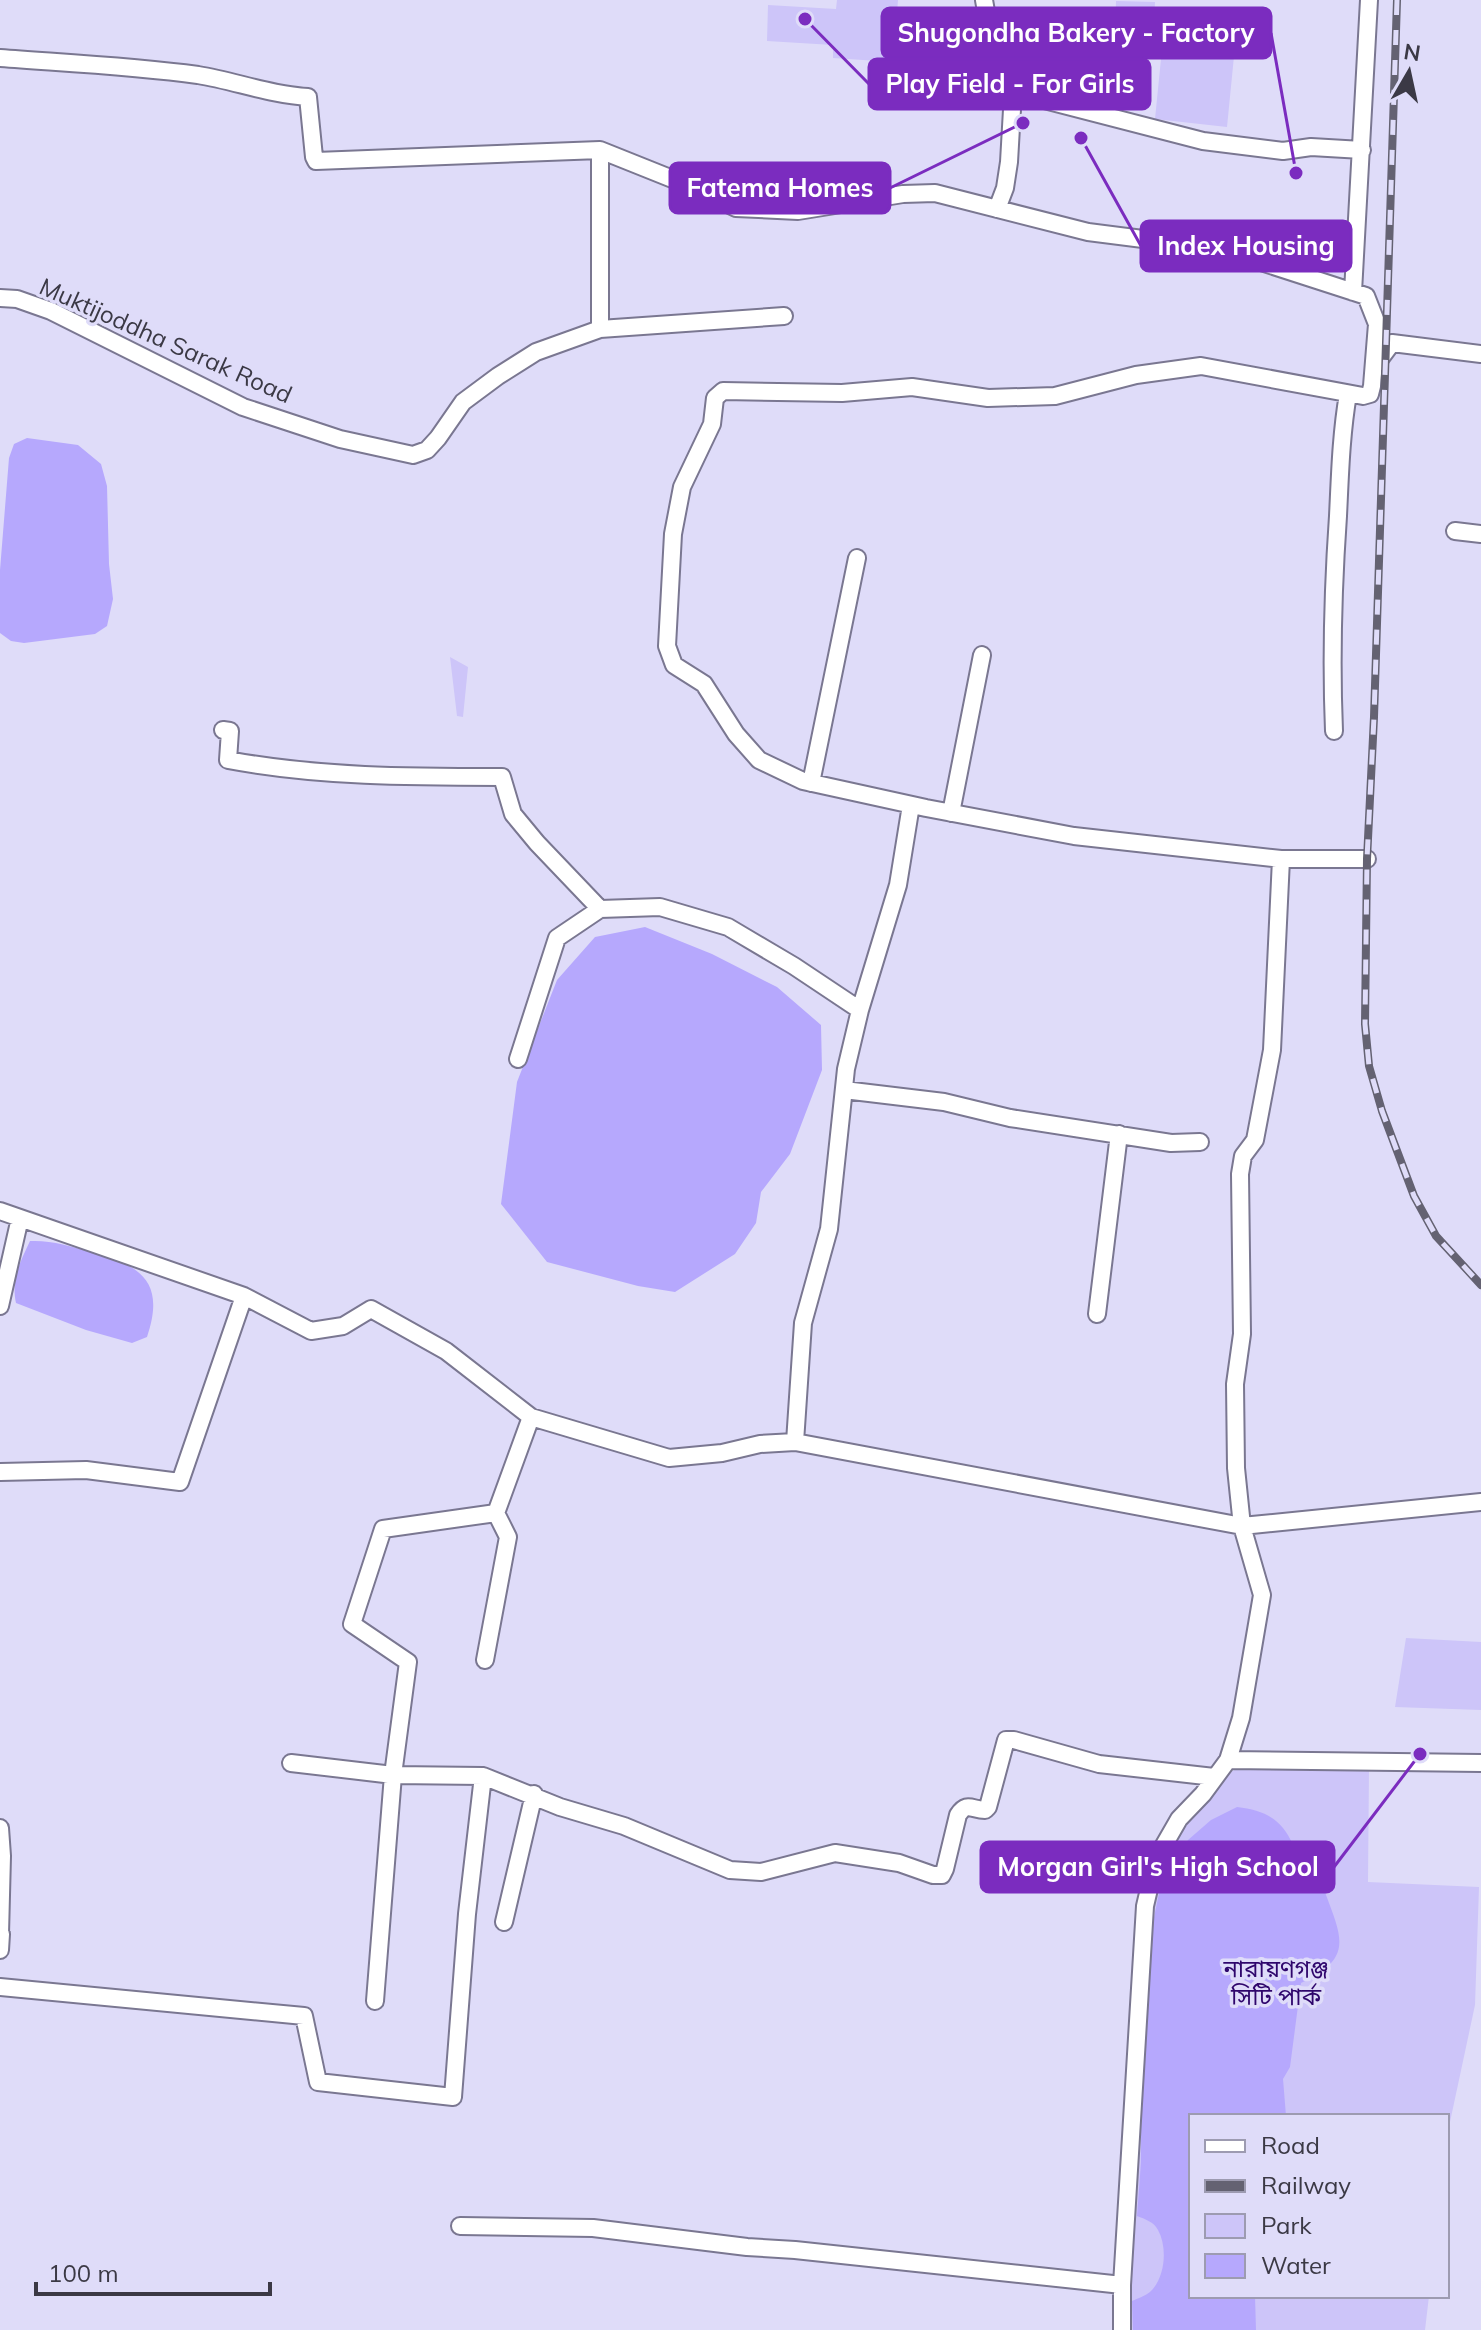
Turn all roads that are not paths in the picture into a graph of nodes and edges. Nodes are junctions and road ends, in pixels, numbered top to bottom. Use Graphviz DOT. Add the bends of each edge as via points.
graph roads {
  1 [pos="984,0"];
  2 [pos="1369,0"];
  3 [pos="0,58"];
  4 [pos="1013,92"];
  5 [pos="600,150"];
  6 [pos="1362,150"];
  7 [pos="997,209"];
  8 [pos="1353,292"];
  9 [pos="0,298"];
  10 [pos="784,316"];
  11 [pos="600,329"];
  12 [pos="1481,354"];
  13 [pos="1373,369"];
  14 [pos="1348,394"];
  15 [pos="1455,531"];
  16 [pos="1481,534"];
  17 [pos="857,558"];
  18 [pos="982,655"];
  19 [pos="223,730"];
  20 [pos="1334,731"];
  21 [pos="811,783"];
  22 [pos="911,805"];
  23 [pos="951,813"];
  24 [pos="1281,859"];
  25 [pos="1367,859"];
  26 [pos="600,909"];
  27 [pos="860,1010"];
  28 [pos="518,1059"];
  29 [pos="844,1090"];
  30 [pos="1119,1134"];
  31 [pos="1200,1142"];
  32 [pos="0,1211"];
  33 [pos="20,1218"];
  34 [pos="244,1296"];
  35 [pos="0,1306"];
  36 [pos="1097,1314"];
  37 [pos="531,1417"];
  38 [pos="795,1442"];
  39 [pos="0,1472"];
  40 [pos="1481,1502"];
  41 [pos="496,1513"];
  42 [pos="1242,1526"];
  43 [pos="485,1660"];
  44 [pos="1228,1760"];
  45 [pos="291,1763"];
  46 [pos="1481,1763"];
  47 [pos="393,1775"];
  48 [pos="483,1776"];
  49 [pos="1214,1777"];
  50 [pos="534,1794"];
  51 [pos="0,1828"];
  52 [pos="504,1922"];
  53 [pos="0,1939"];
  54 [pos="0,1987"];
  55 [pos="375,2001"];
  56 [pos="460,2226"];
  57 [pos="1122,2285"];
  58 [pos="1122,2330"];
  1 -- 4 [label="street" via="994,57"];
  2 -- 6 [label="street"];
  3 -- 5 [label="street" via="141,67 308,97 316,161"];
  4 -- 6 [label="street" via="1203,141 1283,151"];
  4 -- 7 [label="street" via="1009,162"];
  5 -- 7 [label="street" via="736,208 798,211 935,193"];
  5 -- 11 [label="street"];
  6 -- 8 [label="street"];
  7 -- 8 [label="street" via="1088,232 1221,249"];
  8 -- 13 [label="street" via="1366,296 1377,324"];
  9 -- 11 [label="street, Muktijoddha Sarak Road" via="64,317 243,407 340,439 413,455 427,450 463,402 498,376 536,352"];
  10 -- 11 [label="street"];
  12 -- 13 [label="street" via="1392,343"];
  13 -- 14 [label="street" via="1370,394"];
  14 -- 20 [label="street" via="1332,596"];
  14 -- 21 [label="street" via="1201,366 1136,375 1055,396 988,398 912,387 842,393 723,391 715,398 712,424 682,487 673,534 667,646 674,665 704,684 759,760"];
  15 -- 16 [label="street"];
  17 -- 21 [label="street"];
  18 -- 23 [label="street"];
  19 -- 26 [label="street" via="230,731 228,760 268,768 502,777 513,814"];
  21 -- 22 [label="street"];
  22 -- 23 [label="street"];
  22 -- 27 [label="street" via="898,885"];
  23 -- 24 [label="street" via="1074,836"];
  24 -- 25 [label="street"];
  24 -- 42 [label="street" via="1272,1050 1255,1140 1243,1156 1240,1174 1242,1334 1235,1384"];
  26 -- 27 [label="street" via="660,907 728,927"];
  26 -- 28 [label="street" via="557,938"];
  27 -- 29 [label="street"];
  29 -- 30 [label="street"];
  29 -- 38 [label="street" via="829,1229 803,1323"];
  30 -- 31 [label="street"];
  30 -- 36 [label="street"];
  32 -- 33 [label="street"];
  33 -- 34 [label="street"];
  33 -- 35 [label="street"];
  34 -- 37 [label="street" via="311,1331 343,1326 371,1309 446,1351"];
  34 -- 39 [label="street" via="180,1482 86,1470"];
  37 -- 38 [label="street" via="669,1458"];
  37 -- 41 [label="street"];
  38 -- 42 [label="street"];
  40 -- 42 [label="street"];
  41 -- 43 [label="street" via="508,1537"];
  41 -- 47 [label="street" via="383,1529 352,1624 408,1662"];
  42 -- 44 [label="street" via="1262,1595 1241,1718"];
  44 -- 46 [label="street"];
  44 -- 49 [label="street"];
  45 -- 47 [label="street"];
  47 -- 48 [label="street"];
  47 -- 55 [label="street"];
  48 -- 50 [label="street"];
  48 -- 54 [label="street" via="453,2097 318,2082 304,2016"];
  49 -- 50 [label="street" via="1099,1764 1006,1740 988,1807 962,1808 942,1875 835,1853 761,1872 730,1870"];
  49 -- 57 [label="street" via="1179,1819 1156,1859 1145,1906"];
  50 -- 52 [label="street"];
  51 -- 53 [label="street"];
  56 -- 57 [label="street" via="593,2228"];
  57 -- 58 [label="street"];
}
